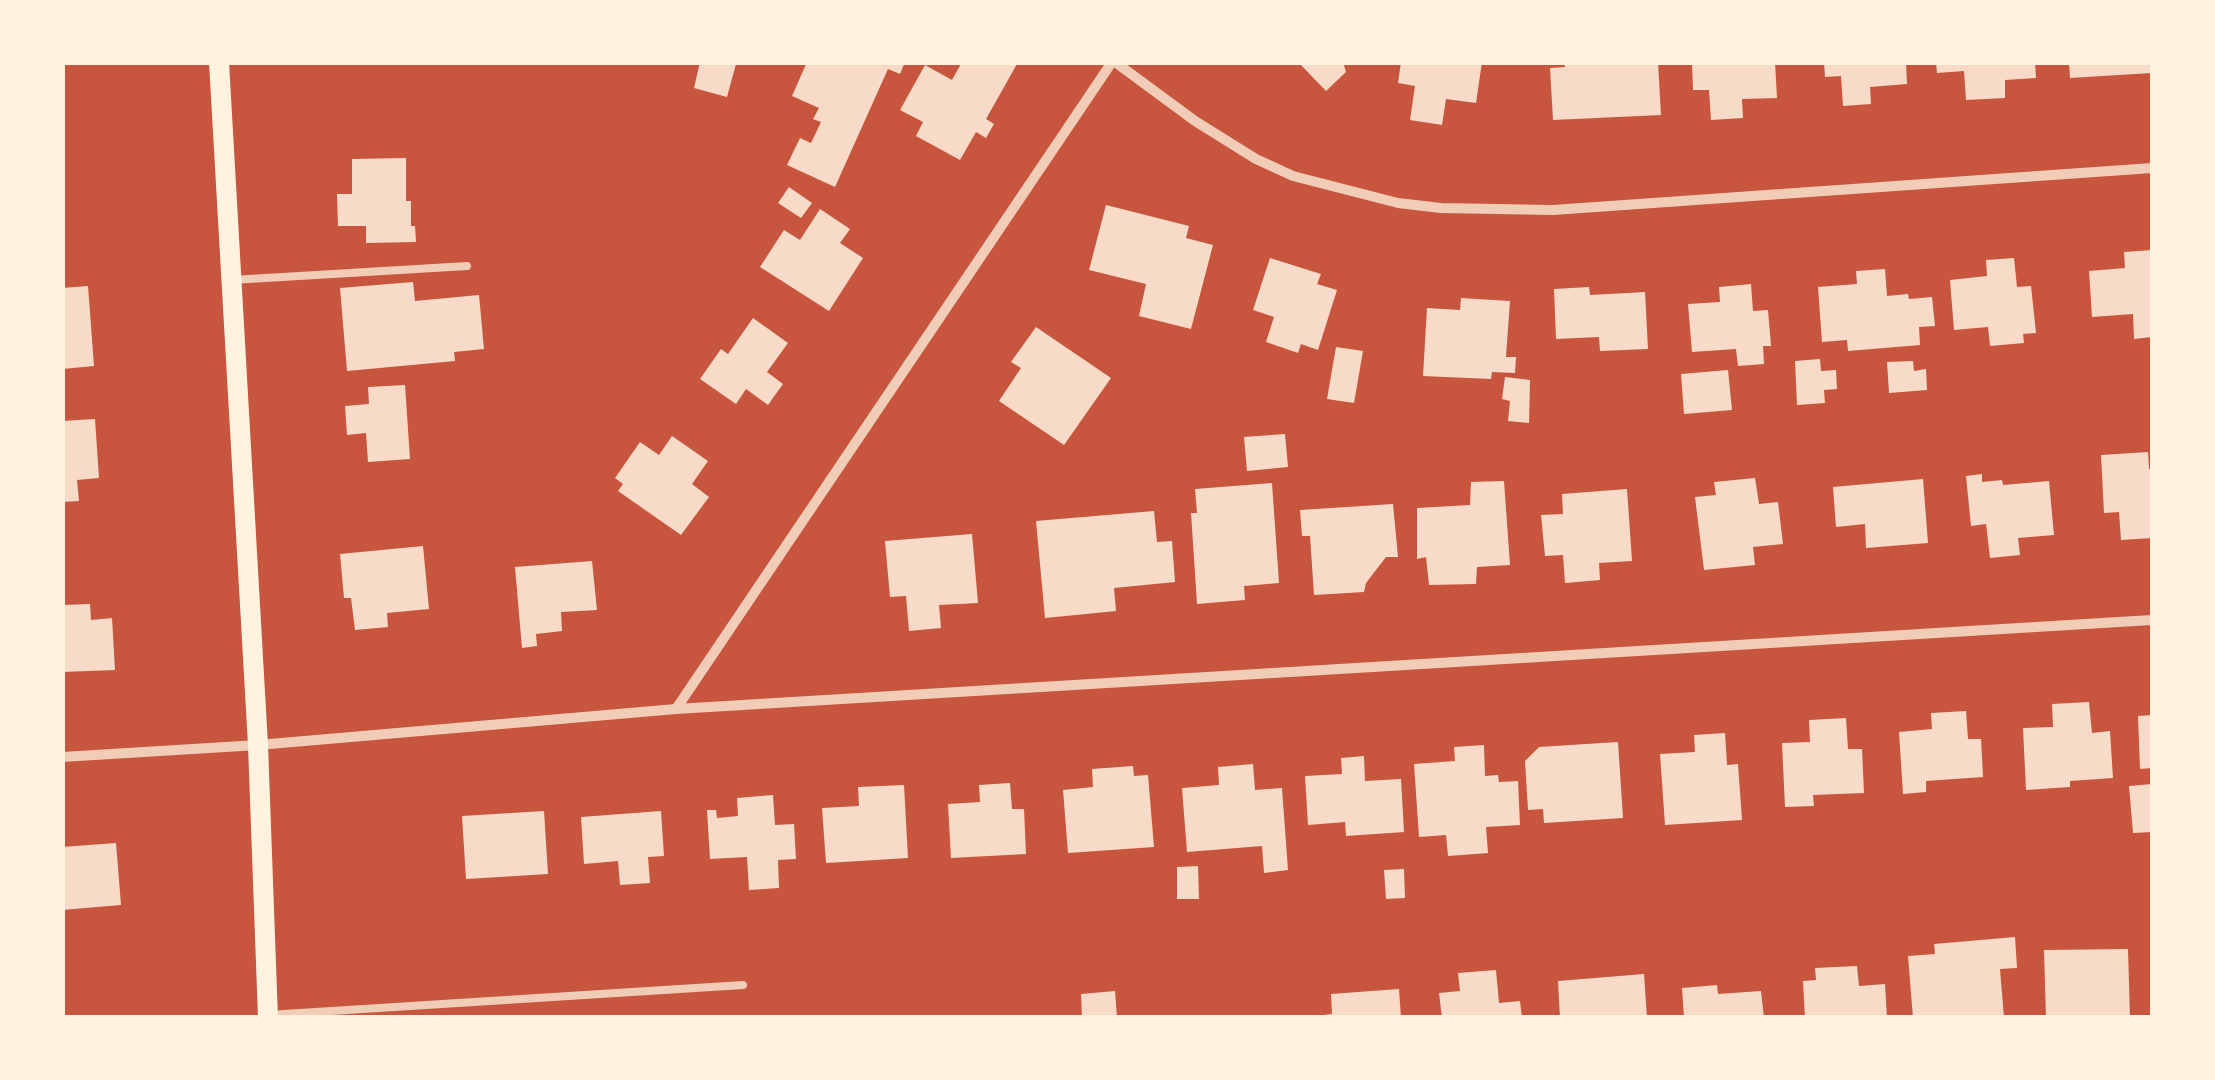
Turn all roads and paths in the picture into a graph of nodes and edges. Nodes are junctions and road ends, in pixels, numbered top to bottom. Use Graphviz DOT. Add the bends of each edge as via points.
graph roads {
  1 [pos="219,62"];
  2 [pos="1113,62"];
  3 [pos="2152,168"];
  4 [pos="467,266"];
  5 [pos="232,280"];
  6 [pos="2152,620"];
  7 [pos="676,710"];
  8 [pos="258,745"];
  9 [pos="62,757"];
  10 [pos="744,985"];
  11 [pos="268,1016"];
  1 -- 5 [label="main road"];
  2 -- 3 [label="street" via="1195,121 1293,176 1441,208 1553,210"];
  2 -- 7 [label="street"];
  4 -- 5 [label="lane"];
  5 -- 8 [label="main road"];
  6 -- 7 [label="street"];
  7 -- 8 [label="street"];
  8 -- 9 [label="street"];
  8 -- 11 [label="main road"];
  10 -- 11 [label="lane"];
}
